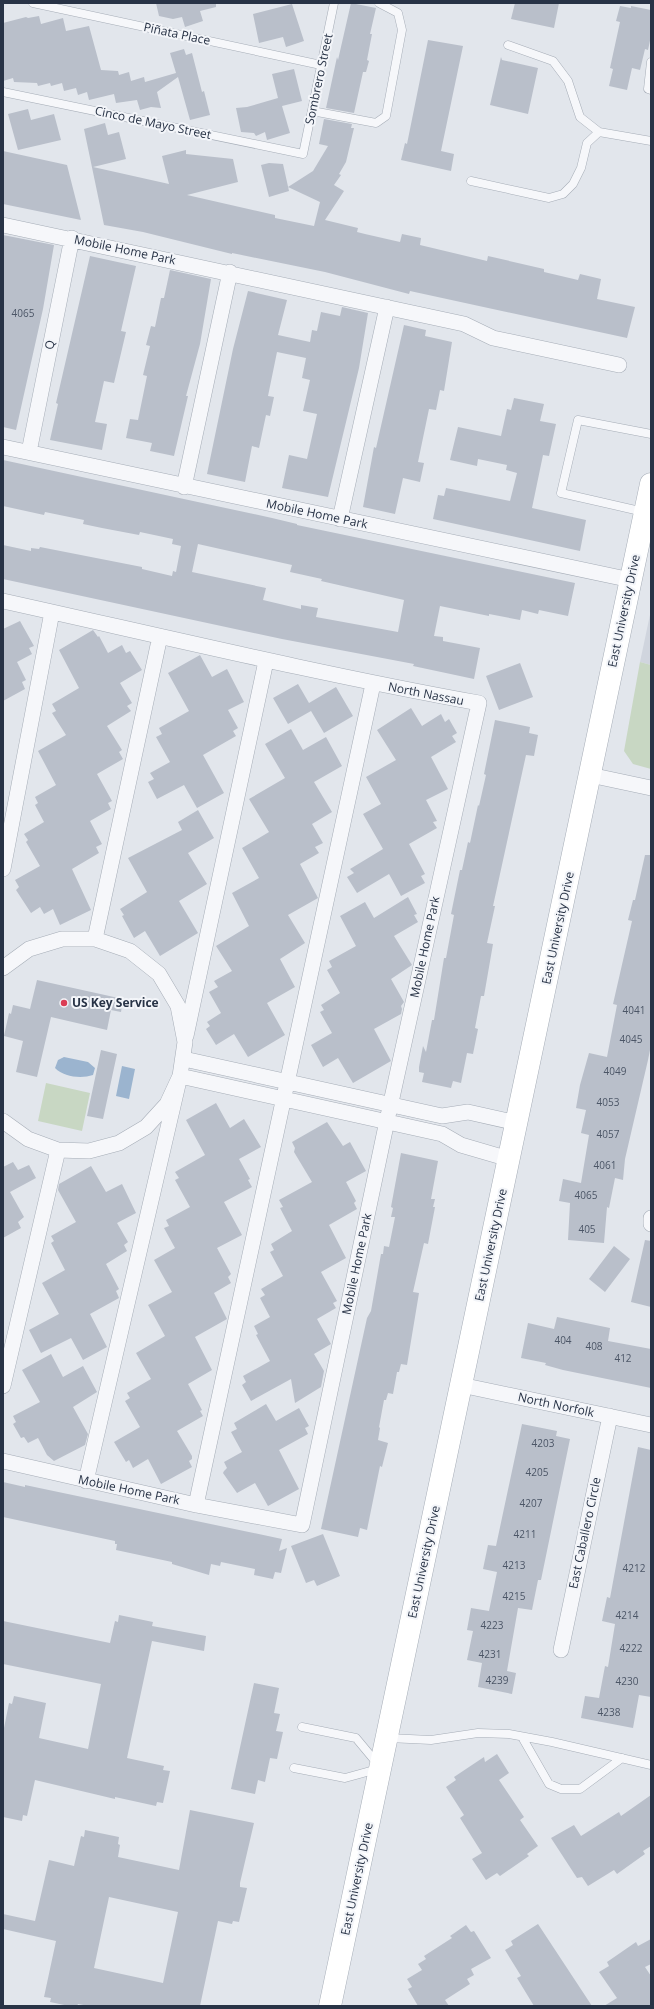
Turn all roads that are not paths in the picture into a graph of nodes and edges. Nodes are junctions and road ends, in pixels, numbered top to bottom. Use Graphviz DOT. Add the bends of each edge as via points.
graph roads {
  1 [pos="33,3"];
  2 [pos="334,3"];
  3 [pos="379,3"];
  4 [pos="508,45"];
  5 [pos="651,62"];
  6 [pos="321,65"];
  7 [pos="651,90"];
  8 [pos="3,92"];
  9 [pos="312,112"];
  10 [pos="599,132"];
  11 [pos="651,141"];
  12 [pos="303,154"];
  13 [pos="471,181"];
  14 [pos="3,224"];
  15 [pos="72,238"];
  16 [pos="230,272"];
  17 [pos="387,307"];
  18 [pos="619,365"];
  19 [pos="651,434"];
  20 [pos="3,447"];
  21 [pos="28,452"];
  22 [pos="651,484"];
  23 [pos="184,487"];
  24 [pos="645,512"];
  25 [pos="340,519"];
  26 [pos="631,580"];
  27 [pos="3,601"];
  28 [pos="52,612"];
  29 [pos="160,636"];
  30 [pos="266,661"];
  31 [pos="373,684"];
  32 [pos="478,703"];
  33 [pos="590,775"];
  34 [pos="651,788"];
  35 [pos="3,868"];
  36 [pos="95,939"];
  37 [pos="3,968"];
  38 [pos="185,1042"];
  39 [pos="184,1060"];
  40 [pos="180,1076"];
  41 [pos="287,1083"];
  42 [pos="283,1100"];
  43 [pos="390,1106"];
  44 [pos="3,1121"];
  45 [pos="387,1122"];
  46 [pos="517,1123"];
  47 [pos="58,1150"];
  48 [pos="509,1159"];
  49 [pos="461,1385"];
  50 [pos="3,1386"];
  51 [pos="610,1416"];
  52 [pos="651,1425"];
  53 [pos="3,1461"];
  54 [pos="86,1481"];
  55 [pos="196,1505"];
  56 [pos="561,1650"];
  57 [pos="302,1727"];
  58 [pos="522,1736"];
  59 [pos="387,1738"];
  60 [pos="622,1758"];
  61 [pos="651,1765"];
  62 [pos="294,1768"];
  63 [pos="381,1768"];
  64 [pos="330,2006"];
  1 -- 6 [label="lane, Piñata Place"];
  2 -- 6 [label="lane, Sombrero Street"];
  3 -- 9 [label="lane" via="398,13 402,30 386,116 376,123"];
  4 -- 10 [label="lane" via="553,61 568,81 580,117"];
  5 -- 7 [label="lane" via="648,89"];
  6 -- 9 [label="lane, Sombrero Street"];
  8 -- 12 [label="lane, Cinco de Mayo Street"];
  9 -- 12 [label="lane, Sombrero Street"];
  10 -- 11 [label="lane"];
  10 -- 13 [label="lane" via="587,143 576,179 563,194 549,198"];
  14 -- 15 [label="street, Mobile Home Park"];
  15 -- 16 [label="street, Mobile Home Park"];
  15 -- 21 [label="street, Q"];
  16 -- 17 [label="street, Mobile Home Park"];
  16 -- 23 [label="street"];
  17 -- 18 [label="street, Mobile Home Park" via="464,324 493,338"];
  17 -- 25 [label="street"];
  19 -- 24 [label="lane" via="578,420 561,493"];
  20 -- 21 [label="street, Mobile Home Park"];
  21 -- 23 [label="street, Mobile Home Park"];
  22 -- 24 [label="main road, East University Drive"];
  23 -- 25 [label="street, Mobile Home Park"];
  24 -- 26 [label="main road, East University Drive" via="642,542"];
  25 -- 26 [label="street, Mobile Home Park"];
  26 -- 33 [label="main road, East University Drive"];
  27 -- 28 [label="street, North Nassau"];
  28 -- 29 [label="street, North Nassau"];
  28 -- 35 [label="street"];
  29 -- 30 [label="street, North Nassau"];
  29 -- 36 [label="street"];
  30 -- 31 [label="street, North Nassau"];
  30 -- 38 [label="street"];
  31 -- 32 [label="street, North Nassau"];
  31 -- 41 [label="street"];
  32 -- 43 [label="street, Mobile Home Park"];
  33 -- 34 [label="street"];
  33 -- 46 [label="main road, East University Drive"];
  36 -- 37 [label="street" via="62,939 29,949"];
  36 -- 38 [label="street" via="130,951 159,974 178,1006"];
  38 -- 39 [label="street"];
  39 -- 40 [label="street"];
  39 -- 41 [label="street"];
  40 -- 42 [label="street"];
  40 -- 47 [label="street" via="167,1104 146,1127 119,1143 89,1151"];
  40 -- 54 [label="street"];
  41 -- 42 [label="street"];
  41 -- 43 [label="street"];
  42 -- 45 [label="street"];
  42 -- 55 [label="street"];
  43 -- 45 [label="street, Mobile Home Park"];
  43 -- 46 [label="street" via="442,1116 468,1112"];
  44 -- 47 [label="street" via="28,1139"];
  45 -- 48 [label="street" via="442,1134 461,1145"];
  45 -- 55 [label="street, Mobile Home Park" via="302,1525"];
  46 -- 48 [label="main road, East University Drive"];
  47 -- 50 [label="street"];
  48 -- 49 [label="main road, East University Drive"];
  49 -- 51 [label="street, North Norfolk"];
  49 -- 59 [label="main road, East University Drive"];
  51 -- 52 [label="street, North Norfolk"];
  51 -- 56 [label="street, East Caballero Circle"];
  53 -- 54 [label="street, Mobile Home Park"];
  54 -- 55 [label="street, Mobile Home Park"];
  57 -- 63 [label="lane" via="356,1738"];
  58 -- 59 [label="lane" via="478,1733 431,1740"];
  58 -- 60 [label="lane"];
  58 -- 60 [label="lane" via="549,1784 561,1789 580,1789"];
  59 -- 63 [label="main road, East University Drive"];
  60 -- 61 [label="lane"];
  62 -- 63 [label="lane" via="345,1778"];
  63 -- 64 [label="main road, East University Drive"];
}
